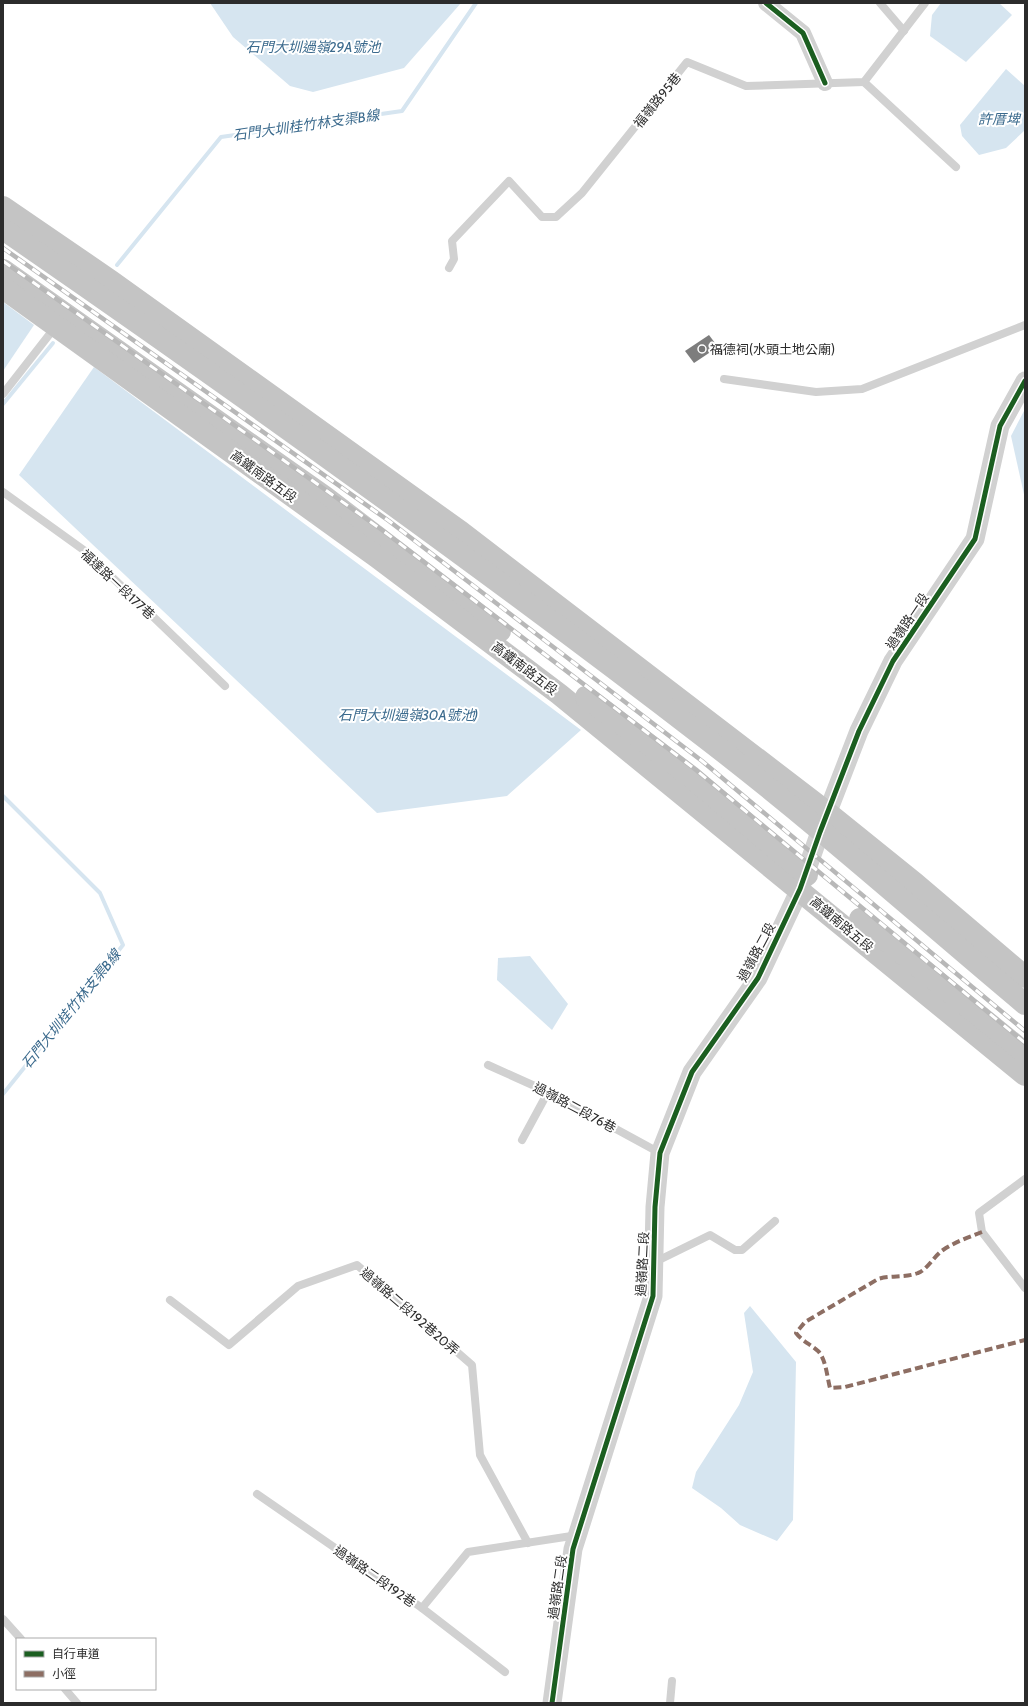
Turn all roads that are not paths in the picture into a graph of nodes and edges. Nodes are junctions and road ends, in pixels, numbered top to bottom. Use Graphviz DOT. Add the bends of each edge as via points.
graph roads {
  1 [pos="766,3"];
  2 [pos="880,3"];
  3 [pos="925,3"];
  4 [pos="904,31"];
  5 [pos="864,82"];
  6 [pos="825,83"];
  7 [pos="956,167"];
  8 [pos="3,207"];
  9 [pos="3,229"];
  10 [pos="449,268"];
  11 [pos="3,270"];
  12 [pos="3,288"];
  13 [pos="1025,325"];
  14 [pos="56,326"];
  15 [pos="724,379"];
  16 [pos="1025,381"];
  17 [pos="3,394"];
  18 [pos="173,410"];
  19 [pos="246,440"];
  20 [pos="341,445"];
  21 [pos="3,492"];
  22 [pos="404,512"];
  23 [pos="225,686"];
  24 [pos="824,822"];
  25 [pos="803,882"];
  26 [pos="1025,977"];
  27 [pos="1025,1004"];
  28 [pos="997,1030"];
  29 [pos="1025,1053"];
  30 [pos="488,1065"];
  31 [pos="1025,1065"];
  32 [pos="1025,1074"];
  33 [pos="548,1092"];
  34 [pos="522,1140"];
  35 [pos="660,1153"];
  36 [pos="1025,1179"];
  37 [pos="775,1221"];
  38 [pos="655,1262"];
  39 [pos="1025,1288"];
  40 [pos="170,1300"];
  41 [pos="257,1494"];
  42 [pos="578,1535"];
  43 [pos="528,1542"];
  44 [pos="422,1608"];
  45 [pos="3,1619"];
  46 [pos="20,1638"];
  47 [pos="504,1672"];
  48 [pos="672,1681"];
  49 [pos="66,1690"];
  50 [pos="77,1703"];
  51 [pos="552,1703"];
  52 [pos="670,1703"];
  1 -- 6 [label="street" via="804,33"];
  2 -- 4 [label="lane"];
  3 -- 4 [label="lane"];
  4 -- 5 [label="lane"];
  5 -- 6 [label="lane, 福嶺路95巷"];
  5 -- 7 [label="lane"];
  6 -- 10 [label="lane, 福嶺路95巷" via="746,86 687,62 582,193 556,217 542,217 509,181 452,241 454,259"];
  8 -- 20 [label="main road"];
  9 -- 22 [label="main road"];
  11 -- 19 [label="main road, 高鐵南路五段"];
  12 -- 14 [label="main road, 高鐵南路五段"];
  13 -- 15 [label="lane" via="862,389 816,392"];
  14 -- 17 [label="lane"];
  14 -- 18 [label="main road, 高鐵南路五段"];
  16 -- 24 [label="street, 過嶺路一段" via="1000,426 975,539 894,661 859,731"];
  18 -- 19 [label="main road"];
  18 -- 25 [label="main road, 高鐵南路五段" via="559,694"];
  19 -- 25 [label="main road, 高鐵南路五段" via="690,776"];
  20 -- 22 [label="main road"];
  20 -- 24 [label="main road" via="461,532"];
  21 -- 23 [label="lane, 福達路一段177巷" via="85,550"];
  22 -- 24 [label="main road" via="710,742"];
  24 -- 25 [label="street, 過嶺路一段"];
  24 -- 26 [label="main road" via="916,884"];
  24 -- 27 [label="main road"];
  25 -- 28 [label="main road, 高鐵南路五段"];
  25 -- 32 [label="main road, 高鐵南路五段"];
  25 -- 35 [label="street, 過嶺路二段" via="758,978 692,1072"];
  28 -- 29 [label="main road, 高鐵南路五段"];
  28 -- 31 [label="main road"];
  30 -- 33 [label="lane, 過嶺路二段76巷"];
  33 -- 34 [label="lane"];
  33 -- 35 [label="lane, 過嶺路二段76巷"];
  35 -- 38 [label="street, 過嶺路二段" via="655,1207"];
  36 -- 39 [label="lane" via="979,1213 982,1232"];
  37 -- 38 [label="lane" via="742,1250 735,1250 710,1235"];
  38 -- 42 [label="street, 過嶺路二段" via="653,1296"];
  40 -- 43 [label="lane, 過嶺路二段192巷20弄" via="229,1345 298,1286 357,1265 472,1364 480,1455"];
  41 -- 44 [label="lane, 過嶺路二段192巷"];
  42 -- 43 [label="lane, 過嶺路二段192巷"];
  42 -- 51 [label="street, 過嶺路二段" via="573,1549"];
  43 -- 44 [label="lane, 過嶺路二段192巷" via="468,1552"];
  44 -- 47 [label="lane"];
  45 -- 46 [label="lane"];
  48 -- 52 [label="lane"];
  49 -- 50 [label="lane"];
}
